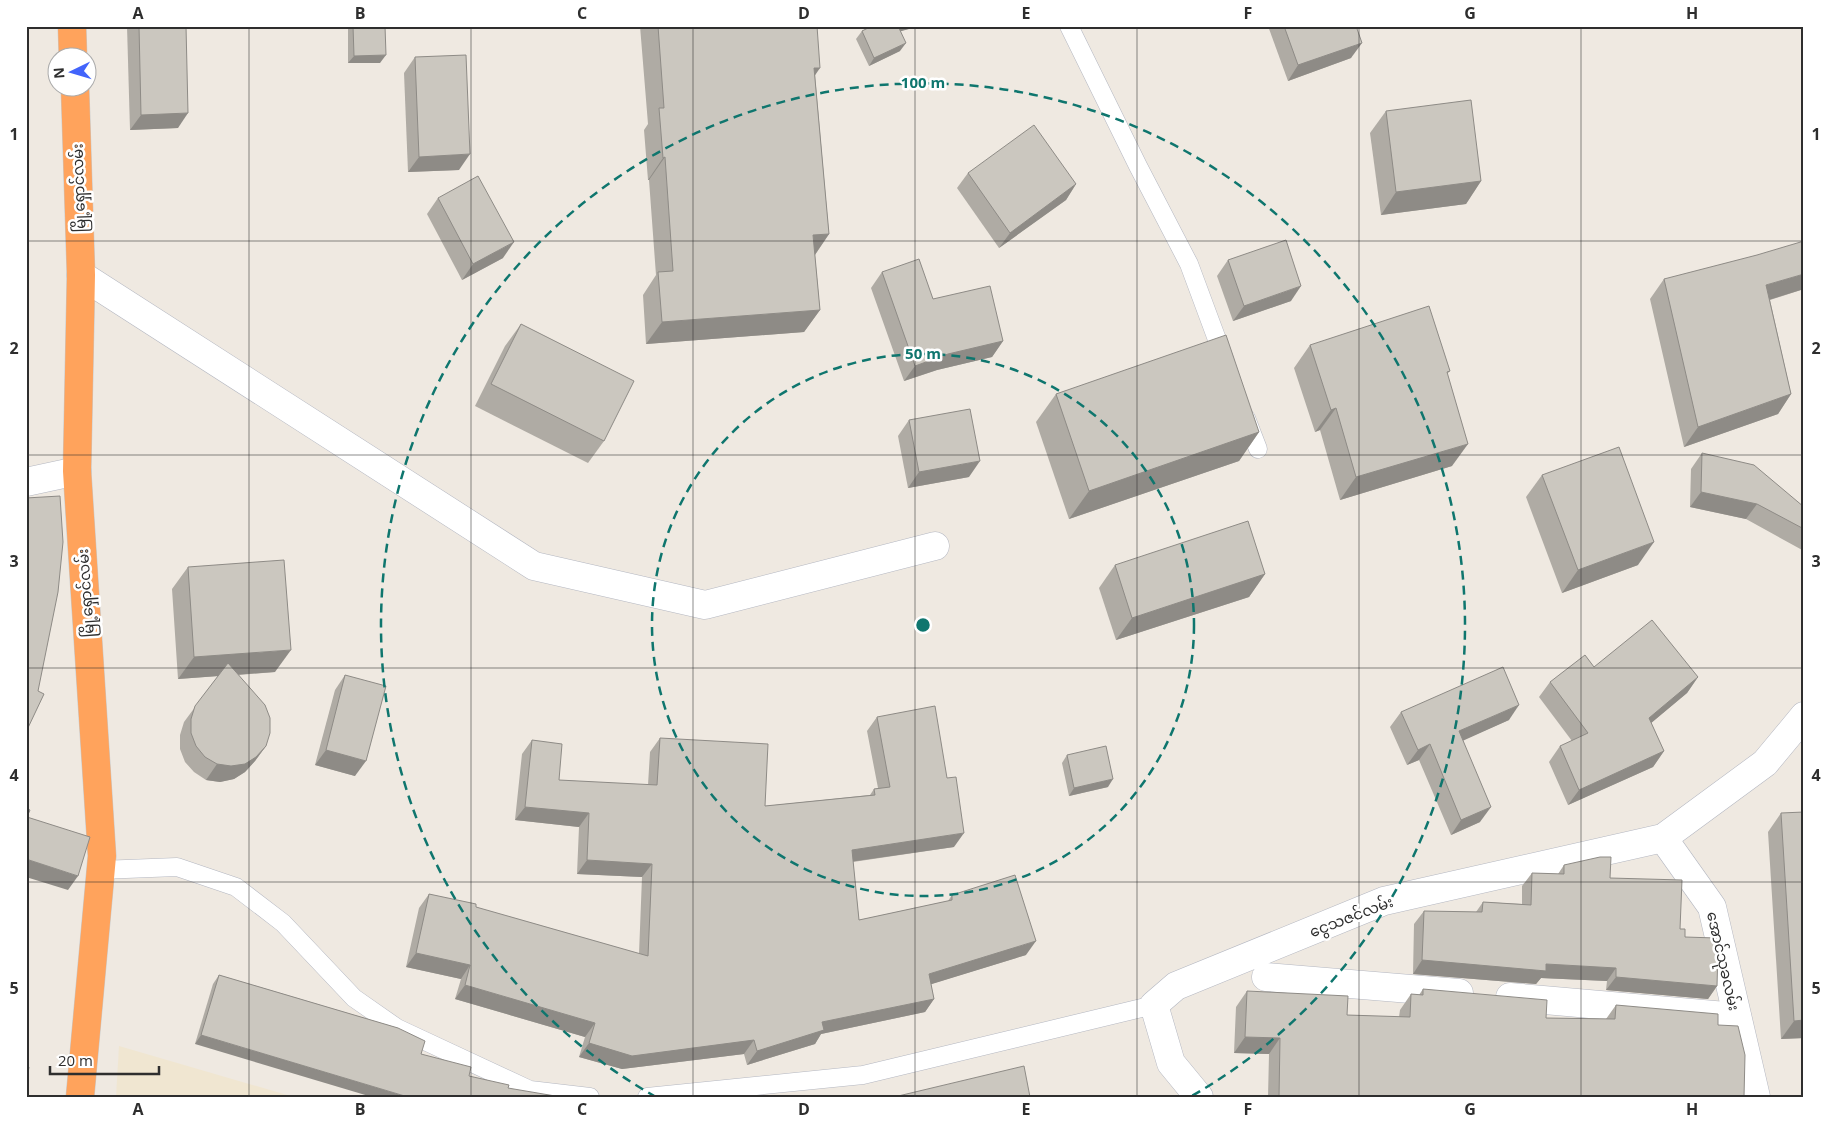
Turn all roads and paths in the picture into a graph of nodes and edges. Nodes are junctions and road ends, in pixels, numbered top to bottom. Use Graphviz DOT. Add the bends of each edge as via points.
graph roads {
  1 [pos="72,26"];
  2 [pos="1069,26"];
  3 [pos="73,48"];
  4 [pos="75,98"];
  5 [pos="81,274"];
  6 [pos="1230,375"];
  7 [pos="1240,403"];
  8 [pos="1258,449"];
  9 [pos="77,471"];
  10 [pos="26,482"];
  11 [pos="935,546"];
  12 [pos="1804,716"];
  13 [pos="1663,838"];
  14 [pos="100,870"];
  15 [pos="1266,977"];
  16 [pos="1154,1005"];
  17 [pos="1737,1017"];
  18 [pos="80,1097"];
  19 [pos="590,1097"];
  20 [pos="647,1097"];
  21 [pos="1199,1097"];
  22 [pos="1756,1097"];
  1 -- 3 [label="highway"];
  2 -- 6 [label="lane" via="1188,264"];
  4 -- 5 [label="highway, မြို့ရှောင်လမ်း"];
  5 -- 9 [label="highway, မြို့ရှောင်လမ်း"];
  5 -- 11 [label="street" via="534,566 705,605"];
  7 -- 8 [label="lane"];
  9 -- 10 [label="street"];
  9 -- 14 [label="highway, မြို့ရှောင်လမ်း" via="102,856"];
  12 -- 13 [label="street" via="1765,764"];
  13 -- 16 [label="street, ငွေသဇင်လမ်း" via="1384,901 1176,986"];
  13 -- 17 [label="street, အောင်သုခလမ်း" via="1712,907"];
  14 -- 18 [label="highway, မြို့ရှောင်လမ်း"];
  14 -- 19 [label="lane" via="177,867 236,887 283,923 354,998 397,1028 530,1090"];
  15 -- 17 [label="street"];
  16 -- 20 [label="lane" via="863,1075"];
  16 -- 21 [label="street" via="1170,1063"];
  17 -- 22 [label="street, အောင်သုခလမ်း"];
}
